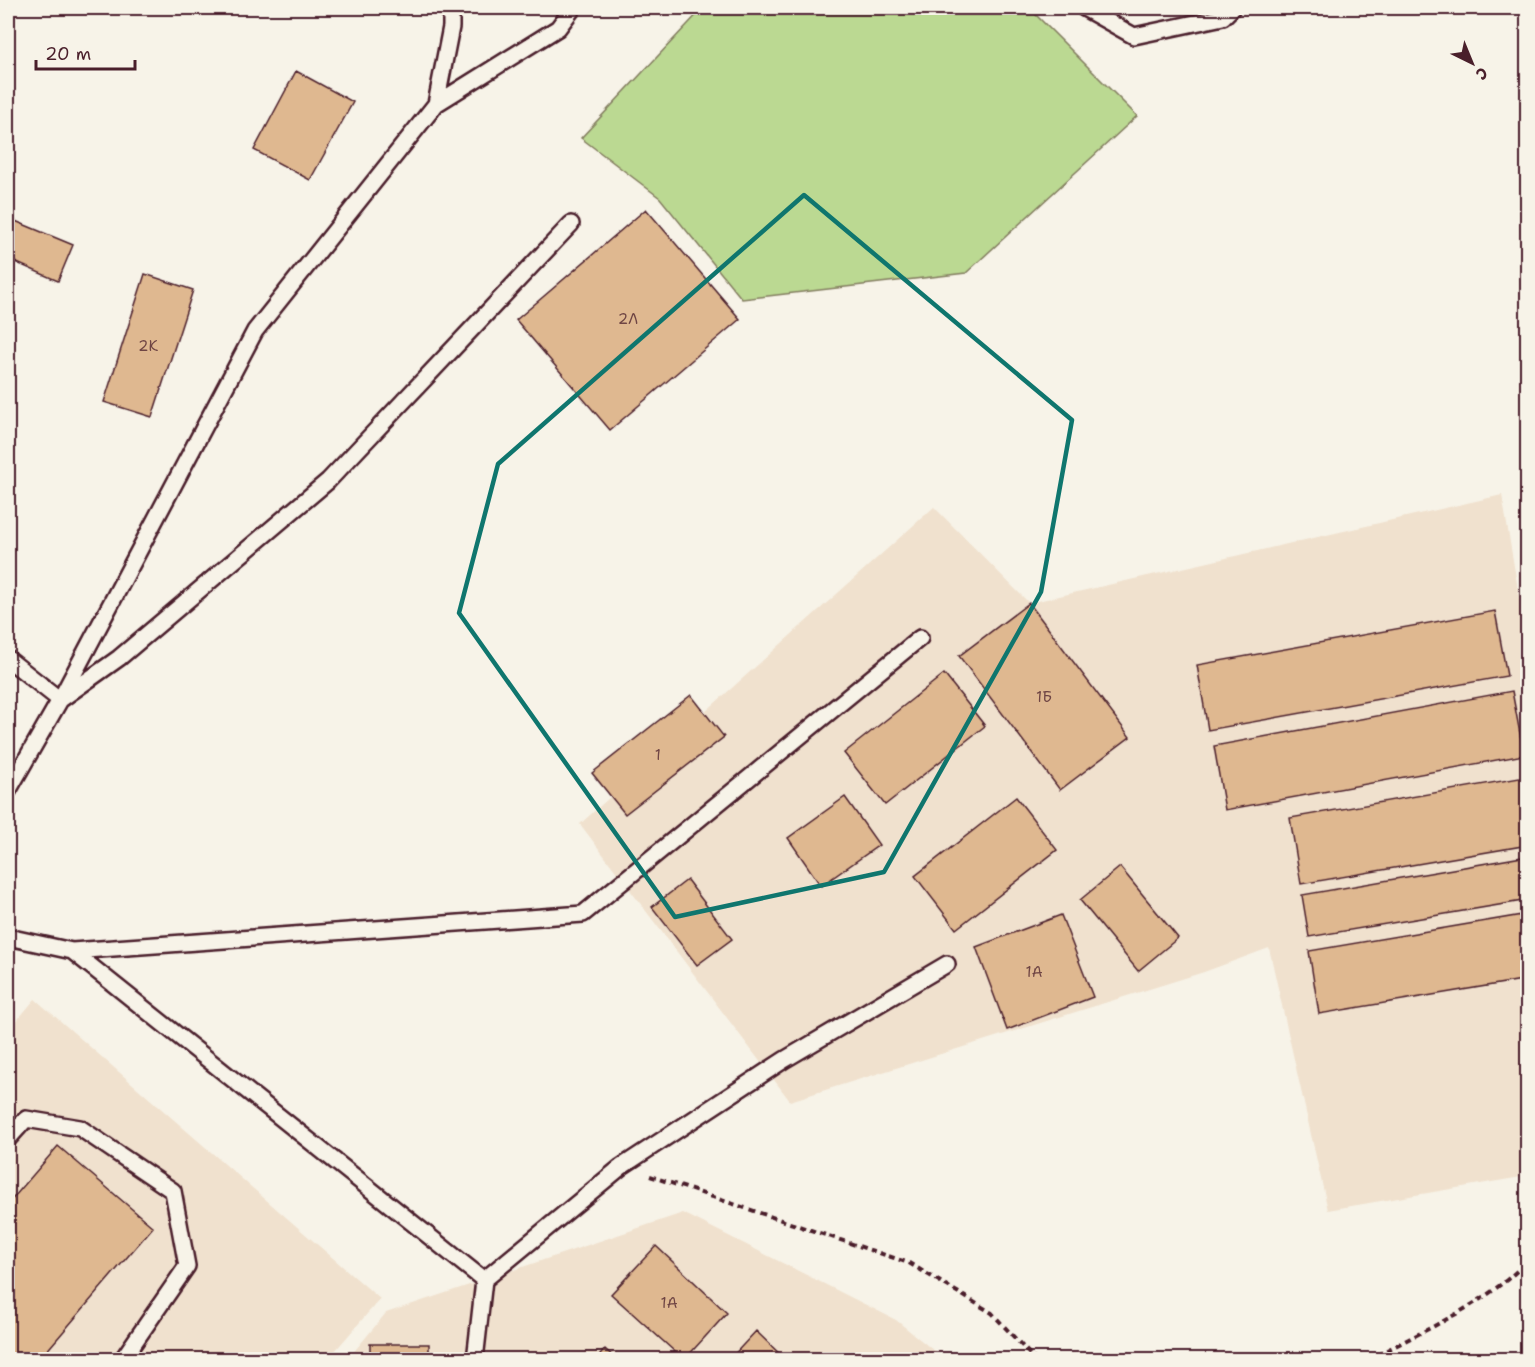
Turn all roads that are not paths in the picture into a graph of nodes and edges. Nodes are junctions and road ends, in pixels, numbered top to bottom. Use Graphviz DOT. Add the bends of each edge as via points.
graph roads {
  1 [pos="451,8"];
  2 [pos="573,8"];
  3 [pos="1084,8"];
  4 [pos="1232,8"];
  5 [pos="436,104"];
  6 [pos="571,224"];
  7 [pos="920,639"];
  8 [pos="8,659"];
  9 [pos="60,700"];
  10 [pos="8,791"];
  11 [pos="8,937"];
  12 [pos="72,951"];
  13 [pos="946,964"];
  14 [pos="8,1139"];
  15 [pos="484,1280"];
  16 [pos="122,1359"];
  17 [pos="475,1359"];
  1 -- 5 [label="lane"];
  2 -- 5 [label="lane" via="558,28"];
  3 -- 4 [label="lane" via="1134,36 1223,17"];
  5 -- 9 [label="lane" via="255,331"];
  6 -- 9 [label="lane" via="328,481 119,658"];
  7 -- 12 [label="lane" via="583,914"];
  8 -- 9 [label="lane"];
  9 -- 10 [label="lane"];
  11 -- 12 [label="lane"];
  12 -- 15 [label="lane"];
  13 -- 15 [label="lane" via="784,1060 621,1167"];
  14 -- 16 [label="lane" via="26,1119 80,1128 172,1191 187,1266"];
  15 -- 17 [label="lane"];
}
